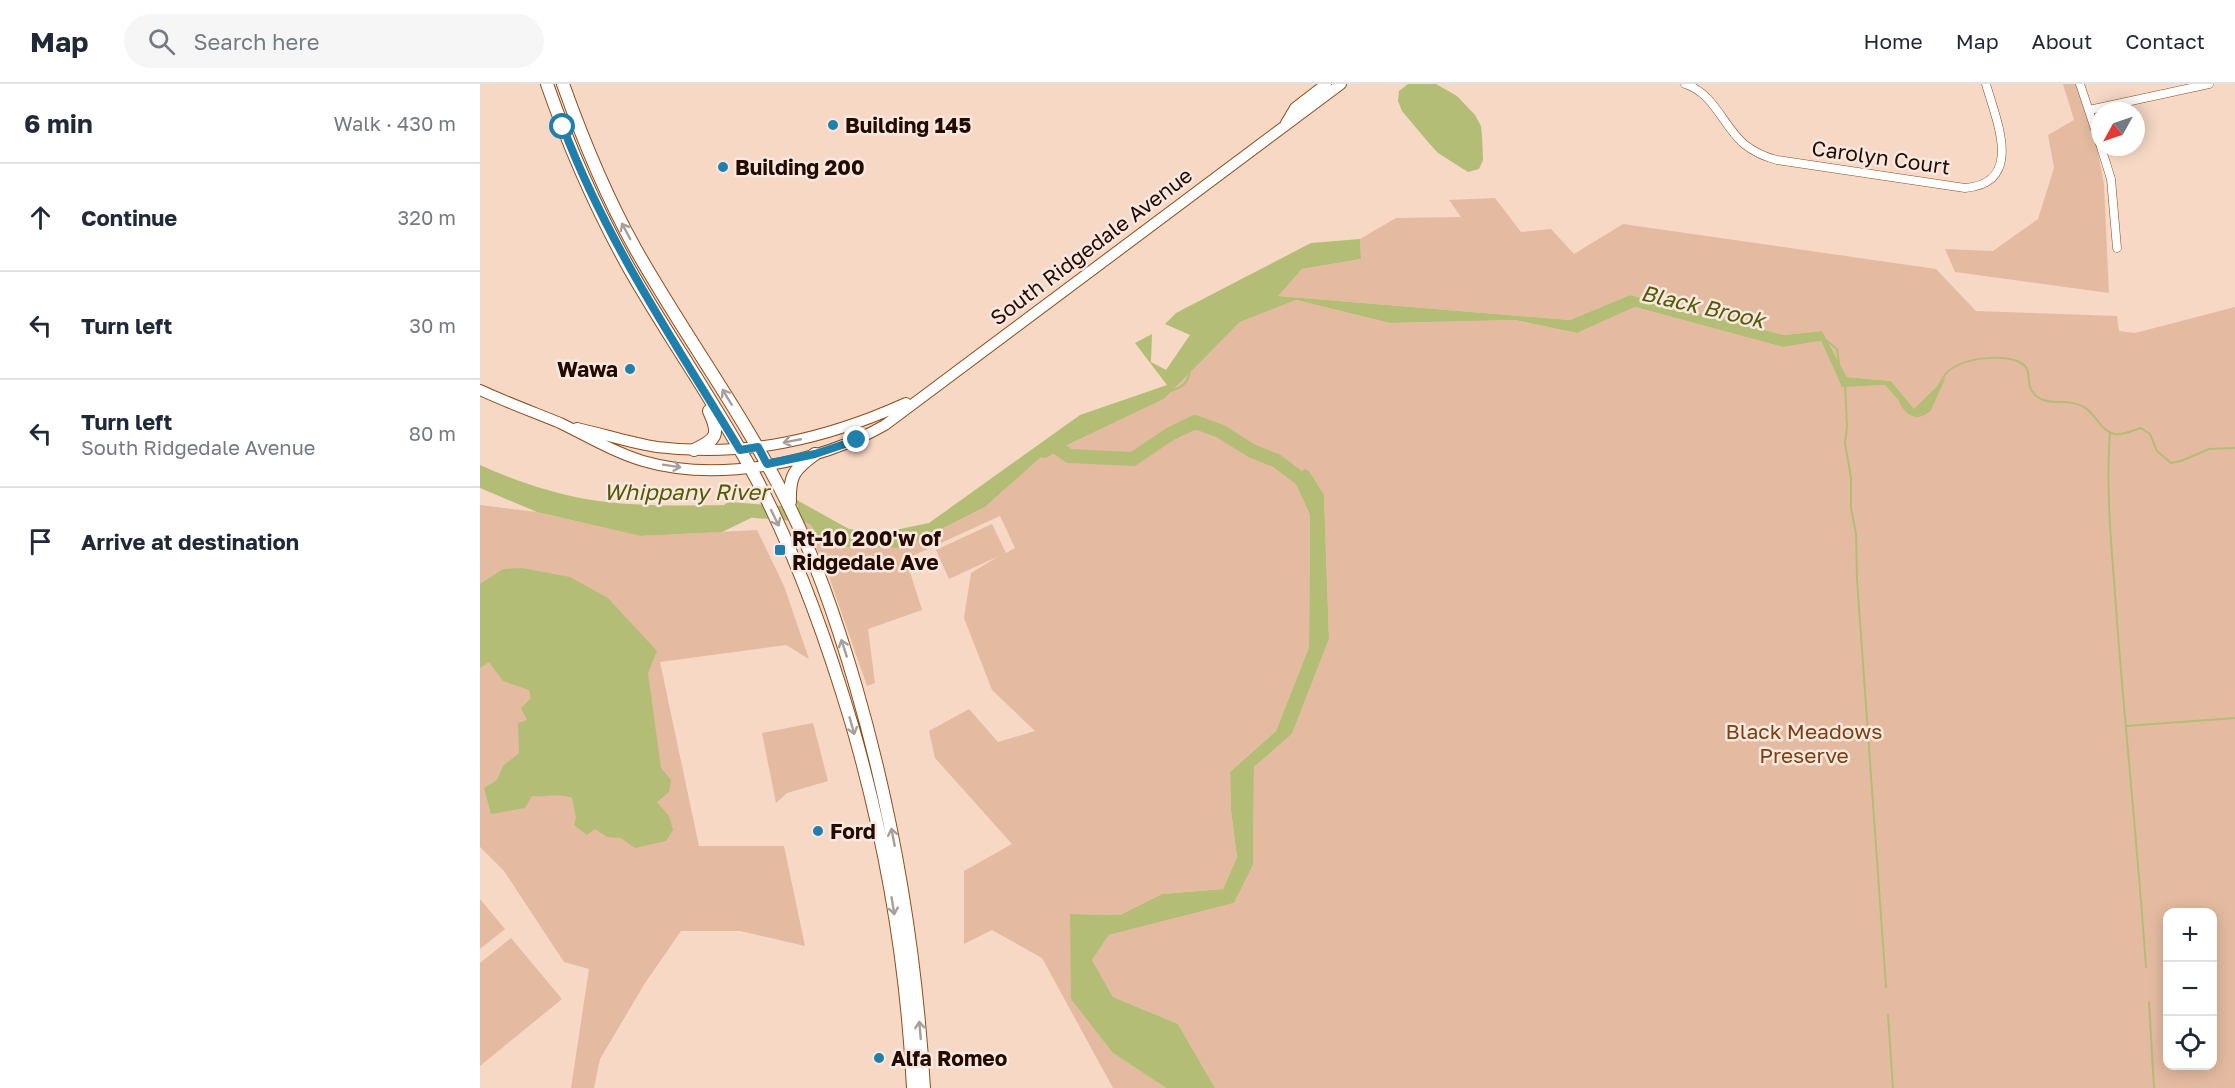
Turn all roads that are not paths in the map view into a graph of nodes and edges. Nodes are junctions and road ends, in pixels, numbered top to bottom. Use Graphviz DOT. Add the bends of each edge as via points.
graph roads {
  1 [pos="547,84"];
  2 [pos="562,84"];
  3 [pos="1326,84"];
  4 [pos="1341,84"];
  5 [pos="1986,84"];
  6 [pos="2080,84"];
  7 [pos="2209,84"];
  8 [pos="1692,85"];
  9 [pos="2089,110"];
  10 [pos="2091,116"];
  11 [pos="1282,128"];
  12 [pos="2104,156"];
  13 [pos="2117,248"];
  14 [pos="480,390"];
  15 [pos="704,390"];
  16 [pos="923,395"];
  17 [pos="560,423"];
  18 [pos="758,447"];
  19 [pos="694,450"];
  20 [pos="740,450"];
  21 [pos="815,454"];
  22 [pos="767,464"];
  23 [pos="750,467"];
  24 [pos="790,506"];
  25 [pos="913,1088"];
  26 [pos="924,1088"];
  1 -- 15 [label="main road" via="572,150 616,243"];
  18 -- 2 [label="main road, one-way" via="635,249 597,173"];
  3 -- 11 [label="main road" via="1295,108"];
  4 -- 11 [label="main road, South Ridgedale Avenue"];
  5 -- 8 [label="street, Carolyn Court" via="2003,146 2002,162 1989,181 1965,188 1765,157 1744,144"];
  6 -- 9 [label="street"];
  7 -- 9 [label="street"];
  9 -- 10 [label="street"];
  11 -- 16 [label="main road, South Ridgedale Avenue"];
  12 -- 13 [label="street" via="2114,194"];
  14 -- 17 [label="main road"];
  15 -- 19 [label="main road" via="716,426 715,436"];
  15 -- 20 [label="main road"];
  16 -- 18 [label="main road, South Ridgedale Avenue, one-way" via="851,426"];
  16 -- 21 [label="main road, South Ridgedale Avenue" via="885,425"];
  17 -- 19 [label="main road, South Ridgedale Avenue" via="643,444"];
  17 -- 23 [label="main road, South Ridgedale Avenue, one-way" via="644,461 708,470"];
  18 -- 20 [label="main road, South Ridgedale Avenue"];
  18 -- 22 [label="main road"];
  19 -- 20 [label="main road, South Ridgedale Avenue"];
  20 -- 23 [label="main road"];
  21 -- 22 [label="main road, South Ridgedale Avenue"];
  21 -- 24 [label="main road" via="793,475"];
  22 -- 23 [label="main road, South Ridgedale Avenue"];
  22 -- 24 [label="main road"];
  23 -- 25 [label="main road, one-way" via="809,595 864,766 900,946"];
  26 -- 24 [label="main road, one-way" via="915,981 889,816 850,666"];
}
